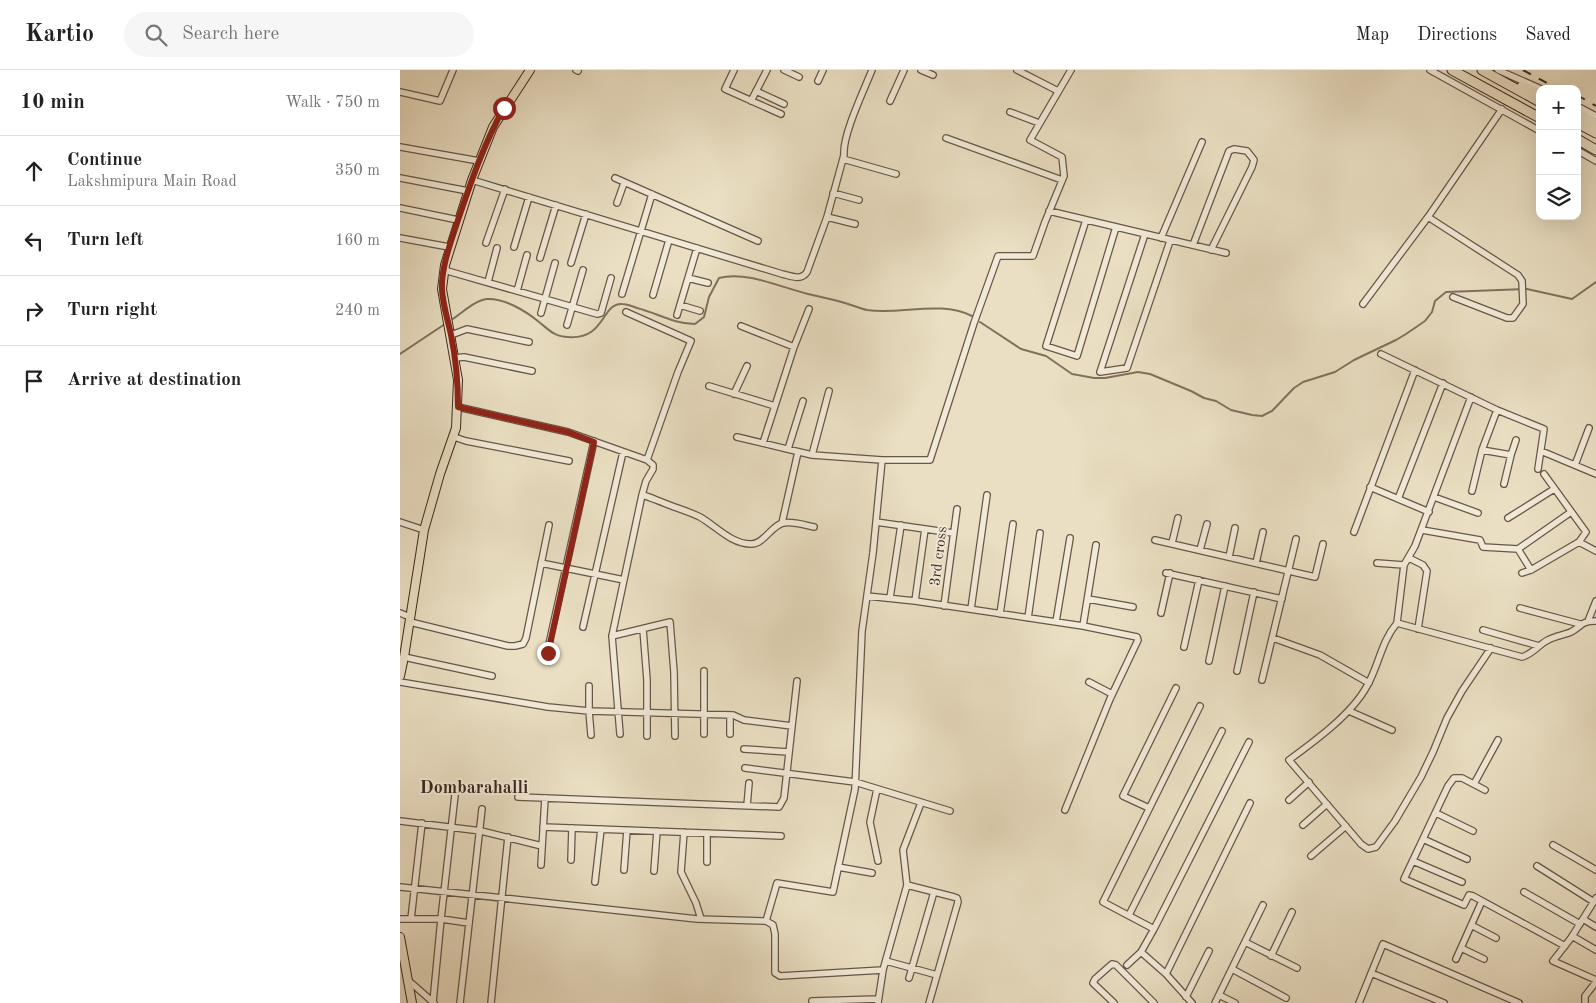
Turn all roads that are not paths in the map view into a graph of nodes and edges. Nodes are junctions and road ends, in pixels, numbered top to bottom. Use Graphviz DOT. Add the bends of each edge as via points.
graph roads {
  1 [pos="453,70"];
  2 [pos="530,70"];
  3 [pos="734,70"];
  4 [pos="767,70"];
  5 [pos="784,70"];
  6 [pos="823,70"];
  7 [pos="872,70"];
  8 [pos="904,70"];
  9 [pos="921,70"];
  10 [pos="1018,70"];
  11 [pos="1071,70"];
  12 [pos="1430,70"];
  13 [pos="1452,70"];
  14 [pos="1490,71"];
  15 [pos="933,76"];
  16 [pos="799,77"];
  17 [pos="818,81"];
  18 [pos="1536,87"];
  19 [pos="1058,90"];
  20 [pos="400,92"];
  21 [pos="756,92"];
  22 [pos="1536,92"];
  23 [pos="1536,100"];
  24 [pos="751,101"];
  25 [pos="890,101"];
  26 [pos="784,104"];
  27 [pos="1581,108"];
  28 [pos="1502,109"];
  29 [pos="1010,112"];
  30 [pos="781,114"];
  31 [pos="1581,115"];
  32 [pos="1536,116"];
  33 [pos="1596,116"];
  34 [pos="1039,123"];
  35 [pos="1596,124"];
  36 [pos="1581,125"];
  37 [pos="1538,130"];
  38 [pos="1596,133"];
  39 [pos="946,138"];
  40 [pos="1581,141"];
  41 [pos="1202,142"];
  42 [pos="400,147"];
  43 [pos="1596,150"];
  44 [pos="1581,152"];
  45 [pos="843,159"];
  46 [pos="479,161"];
  47 [pos="1596,161"];
  48 [pos="896,174"];
  49 [pos="400,178"];
  50 [pos="615,178"];
  51 [pos="472,180"];
  52 [pos="1062,180"];
  53 [pos="624,183"];
  54 [pos="504,190"];
  55 [pos="468,191"];
  56 [pos="833,193"];
  57 [pos="652,194"];
  58 [pos="529,197"];
  59 [pos="859,200"];
  60 [pos="617,203"];
  61 [pos="556,205"];
  62 [pos="400,208"];
  63 [pos="1049,211"];
  64 [pos="586,214"];
  65 [pos="827,217"];
  66 [pos="1428,217"];
  67 [pos="458,220"];
  68 [pos="1086,220"];
  69 [pos="854,224"];
  70 [pos="1116,227"];
  71 [pos="641,231"];
  72 [pos="1145,234"];
  73 [pos="400,238"];
  74 [pos="1162,238"];
  75 [pos="669,240"];
  76 [pos="758,241"];
  77 [pos="1170,241"];
  78 [pos="486,243"];
  79 [pos="1193,245"];
  80 [pos="449,247"];
  81 [pos="514,247"];
  82 [pos="498,248"];
  83 [pos="697,248"];
  84 [pos="1211,250"];
  85 [pos="1226,254"];
  86 [pos="527,255"];
  87 [pos="540,258"];
  88 [pos="555,263"];
  89 [pos="571,263"];
  90 [pos="444,270"];
  91 [pos="583,270"];
  92 [pos="611,278"];
  93 [pos="688,278"];
  94 [pos="488,282"];
  95 [pos="708,283"];
  96 [pos="517,291"];
  97 [pos="622,294"];
  98 [pos="653,295"];
  99 [pos="1453,297"];
  100 [pos="545,299"];
  101 [pos="1363,304"];
  102 [pos="680,305"];
  103 [pos="572,307"];
  104 [pos="809,309"];
  105 [pos="700,311"];
  106 [pos="626,312"];
  107 [pos="541,313"];
  108 [pos="677,315"];
  109 [pos="567,325"];
  110 [pos="741,326"];
  111 [pos="451,334"];
  112 [pos="529,342"];
  113 [pos="794,347"];
  114 [pos="1381,354"];
  115 [pos="455,358"];
  116 [pos="747,366"];
  117 [pos="1415,370"];
  118 [pos="532,371"];
  119 [pos="1443,384"];
  120 [pos="709,386"];
  121 [pos="829,391"];
  122 [pos="734,394"];
  123 [pos="1471,397"];
  124 [pos="803,401"];
  125 [pos="775,406"];
  126 [pos="458,407"];
  127 [pos="1497,410"];
  128 [pos="1589,428"];
  129 [pos="454,437"];
  130 [pos="737,437"];
  131 [pos="1516,440"];
  132 [pos="594,442"];
  133 [pos="763,443"];
  134 [pos="788,449"];
  135 [pos="1482,450"];
  136 [pos="1541,451"];
  137 [pos="623,452"];
  138 [pos="798,452"];
  139 [pos="812,455"];
  140 [pos="1511,455"];
  141 [pos="647,460"];
  142 [pos="882,460"];
  143 [pos="569,461"];
  144 [pos="1575,465"];
  145 [pos="1538,469"];
  146 [pos="1544,474"];
  147 [pos="1596,474"];
  148 [pos="1504,484"];
  149 [pos="1370,487"];
  150 [pos="1554,489"];
  151 [pos="1472,491"];
  152 [pos="642,495"];
  153 [pos="987,495"];
  154 [pos="1434,496"];
  155 [pos="1398,499"];
  156 [pos="957,509"];
  157 [pos="1428,512"];
  158 [pos="1571,512"];
  159 [pos="1478,513"];
  160 [pos="1178,518"];
  161 [pos="1508,518"];
  162 [pos="400,522"];
  163 [pos="876,522"];
  164 [pos="782,523"];
  165 [pos="1013,524"];
  166 [pos="1207,524"];
  167 [pos="549,525"];
  168 [pos="901,525"];
  169 [pos="814,526"];
  170 [pos="1235,528"];
  171 [pos="925,529"];
  172 [pos="424,530"];
  173 [pos="1422,530"];
  174 [pos="1263,532"];
  175 [pos="1354,532"];
  176 [pos="953,533"];
  177 [pos="1040,533"];
  178 [pos="1070,538"];
  179 [pos="1296,539"];
  180 [pos="1155,540"];
  181 [pos="1579,542"];
  182 [pos="1172,544"];
  183 [pos="1323,544"];
  184 [pos="1096,545"];
  185 [pos="1518,549"];
  186 [pos="1200,550"];
  187 [pos="1596,551"];
  188 [pos="1229,557"];
  189 [pos="1409,558"];
  190 [pos="541,563"];
  191 [pos="1256,563"];
  192 [pos="1377,564"];
  193 [pos="1404,565"];
  194 [pos="567,568"];
  195 [pos="1288,570"];
  196 [pos="1531,570"];
  197 [pos="1522,573"];
  198 [pos="595,574"];
  199 [pos="624,580"];
  200 [pos="1199,580"];
  201 [pos="1224,586"];
  202 [pos="1254,592"];
  203 [pos="867,596"];
  204 [pos="890,598"];
  205 [pos="1088,599"];
  206 [pos="1282,599"];
  207 [pos="914,601"];
  208 [pos="1596,601"];
  209 [pos="944,606"];
  210 [pos="1133,607"];
  211 [pos="1520,608"];
  212 [pos="972,610"];
  213 [pos="400,613"];
  214 [pos="1161,613"];
  215 [pos="1000,614"];
  216 [pos="1028,618"];
  217 [pos="410,620"];
  218 [pos="1588,621"];
  219 [pos="1596,621"];
  220 [pos="1056,622"];
  221 [pos="1397,623"];
  222 [pos="1580,624"];
  223 [pos="1083,626"];
  224 [pos="583,627"];
  225 [pos="643,629"];
  226 [pos="1418,629"];
  227 [pos="1483,630"];
  228 [pos="612,636"];
  229 [pos="1273,638"];
  230 [pos="1539,646"];
  231 [pos="1184,647"];
  232 [pos="1491,648"];
  233 [pos="548,653"];
  234 [pos="404,657"];
  235 [pos="1209,661"];
  236 [pos="704,671"];
  237 [pos="1237,671"];
  238 [pos="400,676"];
  239 [pos="492,676"];
  240 [pos="1262,680"];
  241 [pos="797,681"];
  242 [pos="400,682"];
  243 [pos="1089,682"];
  244 [pos="1369,683"];
  245 [pos="589,686"];
  246 [pos="1176,688"];
  247 [pos="1112,694"];
  248 [pos="1200,706"];
  249 [pos="589,711"];
  250 [pos="618,712"];
  251 [pos="1349,712"];
  252 [pos="647,713"];
  253 [pos="676,714"];
  254 [pos="704,714"];
  255 [pos="730,715"];
  256 [pos="792,726"];
  257 [pos="1392,730"];
  258 [pos="1222,731"];
  259 [pos="620,734"];
  260 [pos="704,734"];
  261 [pos="730,734"];
  262 [pos="591,735"];
  263 [pos="647,736"];
  264 [pos="675,736"];
  265 [pos="1498,740"];
  266 [pos="1248,742"];
  267 [pos="744,749"];
  268 [pos="788,752"];
  269 [pos="745,768"];
  270 [pos="786,772"];
  271 [pos="855,782"];
  272 [pos="1308,782"];
  273 [pos="748,783"];
  274 [pos="1474,784"];
  275 [pos="877,789"];
  276 [pos="1485,790"];
  277 [pos="455,795"];
  278 [pos="518,797"];
  279 [pos="545,798"];
  280 [pos="1289,800"];
  281 [pos="921,803"];
  282 [pos="1250,803"];
  283 [pos="1327,804"];
  284 [pos="747,806"];
  285 [pos="1149,808"];
  286 [pos="482,809"];
  287 [pos="1066,810"];
  288 [pos="950,811"];
  289 [pos="1436,813"];
  290 [pos="400,821"];
  291 [pos="422,823"];
  292 [pos="1303,825"];
  293 [pos="1346,826"];
  294 [pos="451,827"];
  295 [pos="543,827"];
  296 [pos="572,828"];
  297 [pos="601,829"];
  298 [pos="627,830"];
  299 [pos="481,831"];
  300 [pos="657,831"];
  301 [pos="1473,831"];
  302 [pos="684,832"];
  303 [pos="707,833"];
  304 [pos="781,836"];
  305 [pos="508,837"];
  306 [pos="1423,839"];
  307 [pos="1552,845"];
  308 [pos="542,846"];
  309 [pos="1311,856"];
  310 [pos="1466,859"];
  311 [pos="571,860"];
  312 [pos="878,861"];
  313 [pos="1413,861"];
  314 [pos="708,862"];
  315 [pos="541,866"];
  316 [pos="1537,866"];
  317 [pos="838,867"];
  318 [pos="624,870"];
  319 [pos="1596,870"];
  320 [pos="654,871"];
  321 [pos="872,873"];
  322 [pos="595,882"];
  323 [pos="1462,882"];
  324 [pos="907,885"];
  325 [pos="400,887"];
  326 [pos="414,889"];
  327 [pos="442,892"];
  328 [pos="934,892"];
  329 [pos="1524,892"];
  330 [pos="472,895"];
  331 [pos="501,898"];
  332 [pos="1595,900"];
  333 [pos="1482,901"];
  334 [pos="1263,905"];
  335 [pos="1292,912"];
  336 [pos="1129,916"];
  337 [pos="400,919"];
  338 [pos="411,919"];
  339 [pos="440,919"];
  340 [pos="701,919"];
  341 [pos="766,921"];
  342 [pos="1582,921"];
  343 [pos="469,923"];
  344 [pos="1471,925"];
  345 [pos="1596,927"];
  346 [pos="1154,929"];
  347 [pos="1572,936"];
  348 [pos="400,937"];
  349 [pos="1496,938"];
  350 [pos="1245,942"];
  351 [pos="1565,946"];
  352 [pos="1461,948"];
  353 [pos="1596,950"];
  354 [pos="1141,952"];
  355 [pos="1209,952"];
  356 [pos="1271,956"];
  357 [pos="1456,959"];
  358 [pos="1484,960"];
  359 [pos="886,961"];
  360 [pos="403,962"];
  361 [pos="1127,965"];
  362 [pos="912,968"];
  363 [pos="1296,968"];
  364 [pos="1232,969"];
  365 [pos="883,970"];
  366 [pos="1371,973"];
  367 [pos="1166,974"];
  368 [pos="937,975"];
  369 [pos="909,978"];
  370 [pos="409,981"];
  371 [pos="1596,981"];
  372 [pos="1219,995"];
  373 [pos="1186,997"];
  374 [pos="1286,998"];
  375 [pos="812,1001"];
  376 [pos="878,1001"];
  377 [pos="433,1002"];
  378 [pos="412,1003"];
  379 [pos="460,1003"];
  380 [pos="491,1003"];
  381 [pos="929,1003"];
  382 [pos="1114,1003"];
  383 [pos="1154,1003"];
  384 [pos="1192,1003"];
  385 [pos="1215,1003"];
  386 [pos="1235,1003"];
  387 [pos="1359,1003"];
  388 [pos="1444,1003"];
  389 [pos="1519,1003"];
  390 [pos="1585,1003"];
  1 -- 20 [label="street" via="440,101"];
  2 -- 46 [label="main road" via="494,126"];
  3 -- 24 [label="street" via="725,90"];
  4 -- 21 [label="street"];
  5 -- 16 [label="street"];
  6 -- 17 [label="street"];
  7 -- 45 [label="street" via="850,126"];
  8 -- 25 [label="street"];
  9 -- 15 [label="street"];
  10 -- 19 [label="street"];
  11 -- 19 [label="street"];
  12 -- 28 [label="street"];
  13 -- 32 [label="highway"];
  14 -- 18 [label="street"];
  14 -- 22 [label="highway"];
  14 -- 23 [label="highway"];
  19 -- 34 [label="street"];
  21 -- 24 [label="street"];
  21 -- 26 [label="street"];
  24 -- 30 [label="street"];
  27 -- 33 [label="street"];
  28 -- 37 [label="street"];
  28 -- 66 [label="street"];
  29 -- 34 [label="street"];
  31 -- 35 [label="highway"];
  34 -- 52 [label="street" via="1030,140 1062,156"];
  36 -- 38 [label="highway"];
  39 -- 52 [label="street"];
  40 -- 43 [label="highway"];
  41 -- 74 [label="street"];
  42 -- 46 [label="street"];
  44 -- 47 [label="street"];
  45 -- 48 [label="street"];
  45 -- 56 [label="street"];
  46 -- 51 [label="main road"];
  49 -- 55 [label="street"];
  50 -- 53 [label="street"];
  51 -- 54 [label="street"];
  51 -- 55 [label="main road"];
  52 -- 63 [label="street"];
  53 -- 57 [label="street"];
  53 -- 60 [label="street"];
  54 -- 58 [label="street"];
  54 -- 78 [label="street"];
  55 -- 67 [label="main road"];
  56 -- 59 [label="street"];
  56 -- 65 [label="street"];
  57 -- 71 [label="street"];
  57 -- 76 [label="street"];
  58 -- 61 [label="street"];
  58 -- 81 [label="street"];
  61 -- 64 [label="street"];
  61 -- 87 [label="street"];
  62 -- 67 [label="street"];
  63 -- 68 [label="street"];
  63 -- 142 [label="street" via="1033,256 998,256 930,460"];
  64 -- 71 [label="street"];
  64 -- 89 [label="street"];
  65 -- 69 [label="street"];
  65 -- 83 [label="street" via="807,272 799,278"];
  66 -- 99 [label="street" via="1518,275 1522,281 1523,304 1513,318"];
  66 -- 101 [label="street"];
  67 -- 80 [label="main road"];
  68 -- 70 [label="street"];
  68 -- 70 [label="street" via="1046,346 1077,356"];
  70 -- 72 [label="street"];
  71 -- 75 [label="street"];
  71 -- 97 [label="street"];
  72 -- 74 [label="street"];
  72 -- 77 [label="street" via="1100,372 1127,368"];
  73 -- 80 [label="street"];
  74 -- 77 [label="street"];
  75 -- 83 [label="street"];
  75 -- 98 [label="street"];
  77 -- 79 [label="street"];
  79 -- 84 [label="street"];
  79 -- 84 [label="street" via="1229,151 1248,151 1254,160 1252,167"];
  80 -- 90 [label="main road"];
  82 -- 94 [label="street"];
  83 -- 93 [label="street"];
  84 -- 85 [label="street"];
  86 -- 96 [label="street"];
  88 -- 100 [label="street"];
  90 -- 94 [label="street"];
  90 -- 111 [label="main road" via="442,289"];
  91 -- 103 [label="street"];
  92 -- 103 [label="street" via="601,313"];
  93 -- 95 [label="street"];
  93 -- 102 [label="street"];
  94 -- 96 [label="street"];
  96 -- 100 [label="street"];
  100 -- 103 [label="street"];
  100 -- 107 [label="street"];
  102 -- 105 [label="street"];
  102 -- 108 [label="street"];
  103 -- 109 [label="street"];
  104 -- 113 [label="street"];
  106 -- 141 [label="street" via="692,340"];
  110 -- 113 [label="street"];
  111 -- 112 [label="street" via="468,329"];
  111 -- 115 [label="main road"];
  113 -- 125 [label="street"];
  114 -- 117 [label="street"];
  115 -- 118 [label="street"];
  115 -- 126 [label="main road"];
  116 -- 122 [label="street"];
  117 -- 119 [label="street"];
  117 -- 149 [label="street"];
  119 -- 123 [label="street"];
  119 -- 155 [label="street"];
  120 -- 122 [label="street"];
  121 -- 139 [label="street"];
  122 -- 125 [label="street"];
  123 -- 127 [label="street"];
  123 -- 154 [label="street"];
  124 -- 134 [label="street"];
  125 -- 133 [label="street"];
  126 -- 129 [label="main road"];
  126 -- 132 [label="street" via="568,432"];
  127 -- 135 [label="street"];
  127 -- 136 [label="street" via="1544,430"];
  128 -- 144 [label="street"];
  129 -- 143 [label="street"];
  129 -- 172 [label="main road"];
  130 -- 133 [label="street"];
  131 -- 140 [label="street"];
  132 -- 137 [label="street"];
  132 -- 194 [label="street"];
  133 -- 134 [label="street"];
  134 -- 138 [label="street"];
  135 -- 140 [label="street"];
  135 -- 151 [label="street"];
  136 -- 144 [label="street"];
  136 -- 145 [label="street"];
  137 -- 141 [label="street"];
  137 -- 198 [label="street"];
  138 -- 139 [label="street"];
  138 -- 164 [label="street"];
  139 -- 142 [label="street"];
  140 -- 148 [label="street"];
  141 -- 152 [label="street" via="653,469"];
  142 -- 163 [label="street"];
  144 -- 147 [label="street"];
  146 -- 150 [label="street"];
  149 -- 155 [label="street"];
  149 -- 175 [label="street"];
  150 -- 158 [label="street"];
  150 -- 161 [label="street"];
  152 -- 164 [label="street" via="691,513 727,536 752,544"];
  152 -- 199 [label="street"];
  153 -- 212 [label="street"];
  154 -- 157 [label="street"];
  154 -- 159 [label="street"];
  155 -- 157 [label="street"];
  156 -- 176 [label="street, 3rd cross"];
  157 -- 173 [label="street"];
  158 -- 181 [label="street" via="1586,532"];
  158 -- 185 [label="street"];
  160 -- 182 [label="street"];
  162 -- 172 [label="street"];
  163 -- 168 [label="street"];
  163 -- 203 [label="street"];
  164 -- 169 [label="street"];
  165 -- 215 [label="street"];
  166 -- 186 [label="street"];
  167 -- 190 [label="street"];
  168 -- 171 [label="street"];
  168 -- 204 [label="street"];
  170 -- 188 [label="street"];
  171 -- 176 [label="street"];
  171 -- 207 [label="street"];
  172 -- 217 [label="main road"];
  173 -- 185 [label="street" via="1480,540 1483,546"];
  173 -- 189 [label="street"];
  174 -- 191 [label="street"];
  176 -- 209 [label="street, 3rd cross"];
  177 -- 216 [label="street"];
  178 -- 220 [label="street"];
  179 -- 195 [label="street"];
  180 -- 182 [label="street"];
  181 -- 187 [label="street"];
  181 -- 196 [label="street"];
  182 -- 186 [label="street"];
  183 -- 195 [label="street" via="1316,577"];
  184 -- 205 [label="street"];
  185 -- 196 [label="street"];
  186 -- 188 [label="street"];
  188 -- 191 [label="street"];
  189 -- 193 [label="street"];
  189 -- 226 [label="street" via="1424,565 1427,571"];
  190 -- 194 [label="street"];
  190 -- 217 [label="street" via="523,644 508,646"];
  191 -- 195 [label="street"];
  192 -- 193 [label="street"];
  193 -- 221 [label="street"];
  194 -- 198 [label="street"];
  194 -- 233 [label="street"];
  195 -- 206 [label="street"];
  196 -- 197 [label="street"];
  198 -- 199 [label="street"];
  198 -- 224 [label="street"];
  199 -- 228 [label="street"];
  200 -- 201 [label="street"];
  200 -- 214 [label="street" via="1168,573"];
  200 -- 231 [label="street"];
  201 -- 202 [label="street"];
  201 -- 235 [label="street"];
  202 -- 206 [label="street"];
  202 -- 237 [label="street"];
  203 -- 204 [label="street"];
  203 -- 271 [label="street" via="862,630"];
  204 -- 207 [label="street"];
  205 -- 210 [label="street"];
  205 -- 223 [label="street"];
  206 -- 229 [label="street"];
  207 -- 209 [label="street"];
  208 -- 218 [label="street"];
  209 -- 212 [label="street"];
  211 -- 222 [label="street"];
  212 -- 215 [label="street"];
  213 -- 217 [label="street"];
  215 -- 216 [label="street"];
  216 -- 220 [label="street"];
  217 -- 234 [label="main road"];
  218 -- 219 [label="street"];
  218 -- 222 [label="street"];
  220 -- 223 [label="street"];
  221 -- 226 [label="street"];
  221 -- 244 [label="street" via="1390,631"];
  222 -- 230 [label="street" via="1573,631"];
  223 -- 247 [label="street" via="1137,637"];
  225 -- 228 [label="street"];
  225 -- 252 [label="street"];
  225 -- 253 [label="street" via="670,622"];
  226 -- 232 [label="street"];
  227 -- 230 [label="street"];
  228 -- 250 [label="street"];
  229 -- 240 [label="street"];
  229 -- 244 [label="street" via="1320,655"];
  230 -- 232 [label="street" via="1522,657"];
  232 -- 293 [label="street" via="1446,718 1421,776 1376,847 1368,849"];
  234 -- 238 [label="main road"];
  234 -- 239 [label="street"];
  236 -- 254 [label="street"];
  241 -- 256 [label="street"];
  242 -- 249 [label="street"];
  243 -- 247 [label="street"];
  244 -- 251 [label="street"];
  245 -- 249 [label="street"];
  246 -- 285 [label="street" via="1123,796"];
  247 -- 287 [label="street"];
  248 -- 285 [label="street"];
  249 -- 250 [label="street"];
  249 -- 262 [label="street"];
  250 -- 252 [label="street"];
  250 -- 259 [label="street"];
  251 -- 257 [label="street"];
  251 -- 272 [label="street" via="1289,760"];
  252 -- 253 [label="street"];
  252 -- 263 [label="street"];
  253 -- 254 [label="street"];
  253 -- 264 [label="street"];
  254 -- 255 [label="street"];
  254 -- 260 [label="street"];
  255 -- 256 [label="street"];
  255 -- 261 [label="street"];
  256 -- 268 [label="street"];
  258 -- 336 [label="street"];
  265 -- 274 [label="street"];
  266 -- 346 [label="street"];
  267 -- 268 [label="street"];
  268 -- 270 [label="street"];
  269 -- 270 [label="street"];
  270 -- 271 [label="street"];
  270 -- 284 [label="street" via="784,798 779,807"];
  271 -- 275 [label="street"];
  271 -- 317 [label="street"];
  272 -- 280 [label="street"];
  272 -- 283 [label="street"];
  273 -- 284 [label="street"];
  274 -- 276 [label="street"];
  274 -- 289 [label="street" via="1454,778"];
  275 -- 281 [label="street"];
  275 -- 312 [label="street" via="870,822"];
  277 -- 294 [label="street"];
  278 -- 279 [label="street"];
  279 -- 284 [label="street"];
  279 -- 295 [label="street"];
  281 -- 288 [label="street"];
  281 -- 324 [label="street" via="903,850"];
  282 -- 367 [label="street"];
  283 -- 292 [label="street"];
  283 -- 293 [label="street"];
  285 -- 336 [label="street" via="1103,902"];
  286 -- 299 [label="street"];
  289 -- 301 [label="street"];
  289 -- 306 [label="street"];
  290 -- 291 [label="street"];
  291 -- 294 [label="street"];
  291 -- 326 [label="street"];
  293 -- 309 [label="street"];
  294 -- 299 [label="street"];
  294 -- 327 [label="street"];
  295 -- 296 [label="street"];
  295 -- 308 [label="street"];
  296 -- 297 [label="street"];
  296 -- 311 [label="street"];
  297 -- 298 [label="street"];
  297 -- 322 [label="street"];
  298 -- 300 [label="street"];
  298 -- 318 [label="street"];
  299 -- 305 [label="street"];
  299 -- 330 [label="street"];
  300 -- 302 [label="street"];
  300 -- 320 [label="street"];
  302 -- 303 [label="street"];
  302 -- 340 [label="street" via="681,872"];
  303 -- 304 [label="street"];
  303 -- 314 [label="street"];
  305 -- 308 [label="street"];
  305 -- 331 [label="street"];
  306 -- 310 [label="street"];
  306 -- 313 [label="street"];
  307 -- 319 [label="street"];
  308 -- 315 [label="street"];
  313 -- 323 [label="street"];
  313 -- 333 [label="street" via="1404,879 1464,905 1469,895"];
  316 -- 332 [label="street"];
  317 -- 321 [label="street"];
  317 -- 341 [label="street" via="833,892 777,883"];
  324 -- 328 [label="street"];
  324 -- 359 [label="street"];
  325 -- 326 [label="street"];
  326 -- 327 [label="street"];
  326 -- 338 [label="street"];
  327 -- 330 [label="street"];
  327 -- 339 [label="street"];
  328 -- 362 [label="street"];
  328 -- 368 [label="street" via="957,898 958,902"];
  329 -- 342 [label="street"];
  330 -- 331 [label="street"];
  330 -- 343 [label="street"];
  331 -- 340 [label="street"];
  331 -- 380 [label="street"];
  332 -- 342 [label="street"];
  333 -- 344 [label="street"];
  333 -- 351 [label="street"];
  334 -- 350 [label="street"];
  335 -- 356 [label="street"];
  336 -- 346 [label="street"];
  337 -- 338 [label="street"];
  338 -- 339 [label="street"];
  339 -- 343 [label="street"];
  339 -- 377 [label="street"];
  340 -- 341 [label="street"];
  341 -- 365 [label="street" via="773,925 776,973 780,976"];
  342 -- 345 [label="street"];
  342 -- 347 [label="street"];
  343 -- 379 [label="street"];
  344 -- 349 [label="street"];
  344 -- 352 [label="street"];
  346 -- 354 [label="street"];
  347 -- 351 [label="street"];
  347 -- 353 [label="street"];
  348 -- 360 [label="main road"];
  350 -- 356 [label="street"];
  350 -- 364 [label="street"];
  351 -- 371 [label="street" via="1553,961"];
  352 -- 357 [label="street"];
  352 -- 358 [label="street"];
  354 -- 361 [label="street"];
  354 -- 367 [label="street"];
  355 -- 373 [label="street"];
  356 -- 363 [label="street"];
  359 -- 362 [label="street"];
  359 -- 365 [label="street"];
  360 -- 370 [label="main road"];
  362 -- 368 [label="street"];
  362 -- 369 [label="street"];
  364 -- 372 [label="street"];
  364 -- 374 [label="street"];
  365 -- 376 [label="street"];
  366 -- 387 [label="street"];
  366 -- 388 [label="street"];
  366 -- 389 [label="street" via="1383,944"];
  367 -- 373 [label="street"];
  368 -- 381 [label="street"];
  370 -- 377 [label="street"];
  370 -- 378 [label="main road"];
  371 -- 390 [label="street" via="1585,996"];
  372 -- 385 [label="street"];
  372 -- 386 [label="street"];
  373 -- 384 [label="street"];
  375 -- 376 [label="street"];
  382 -- 383 [label="street" via="1093,983 1112,964"];
}
